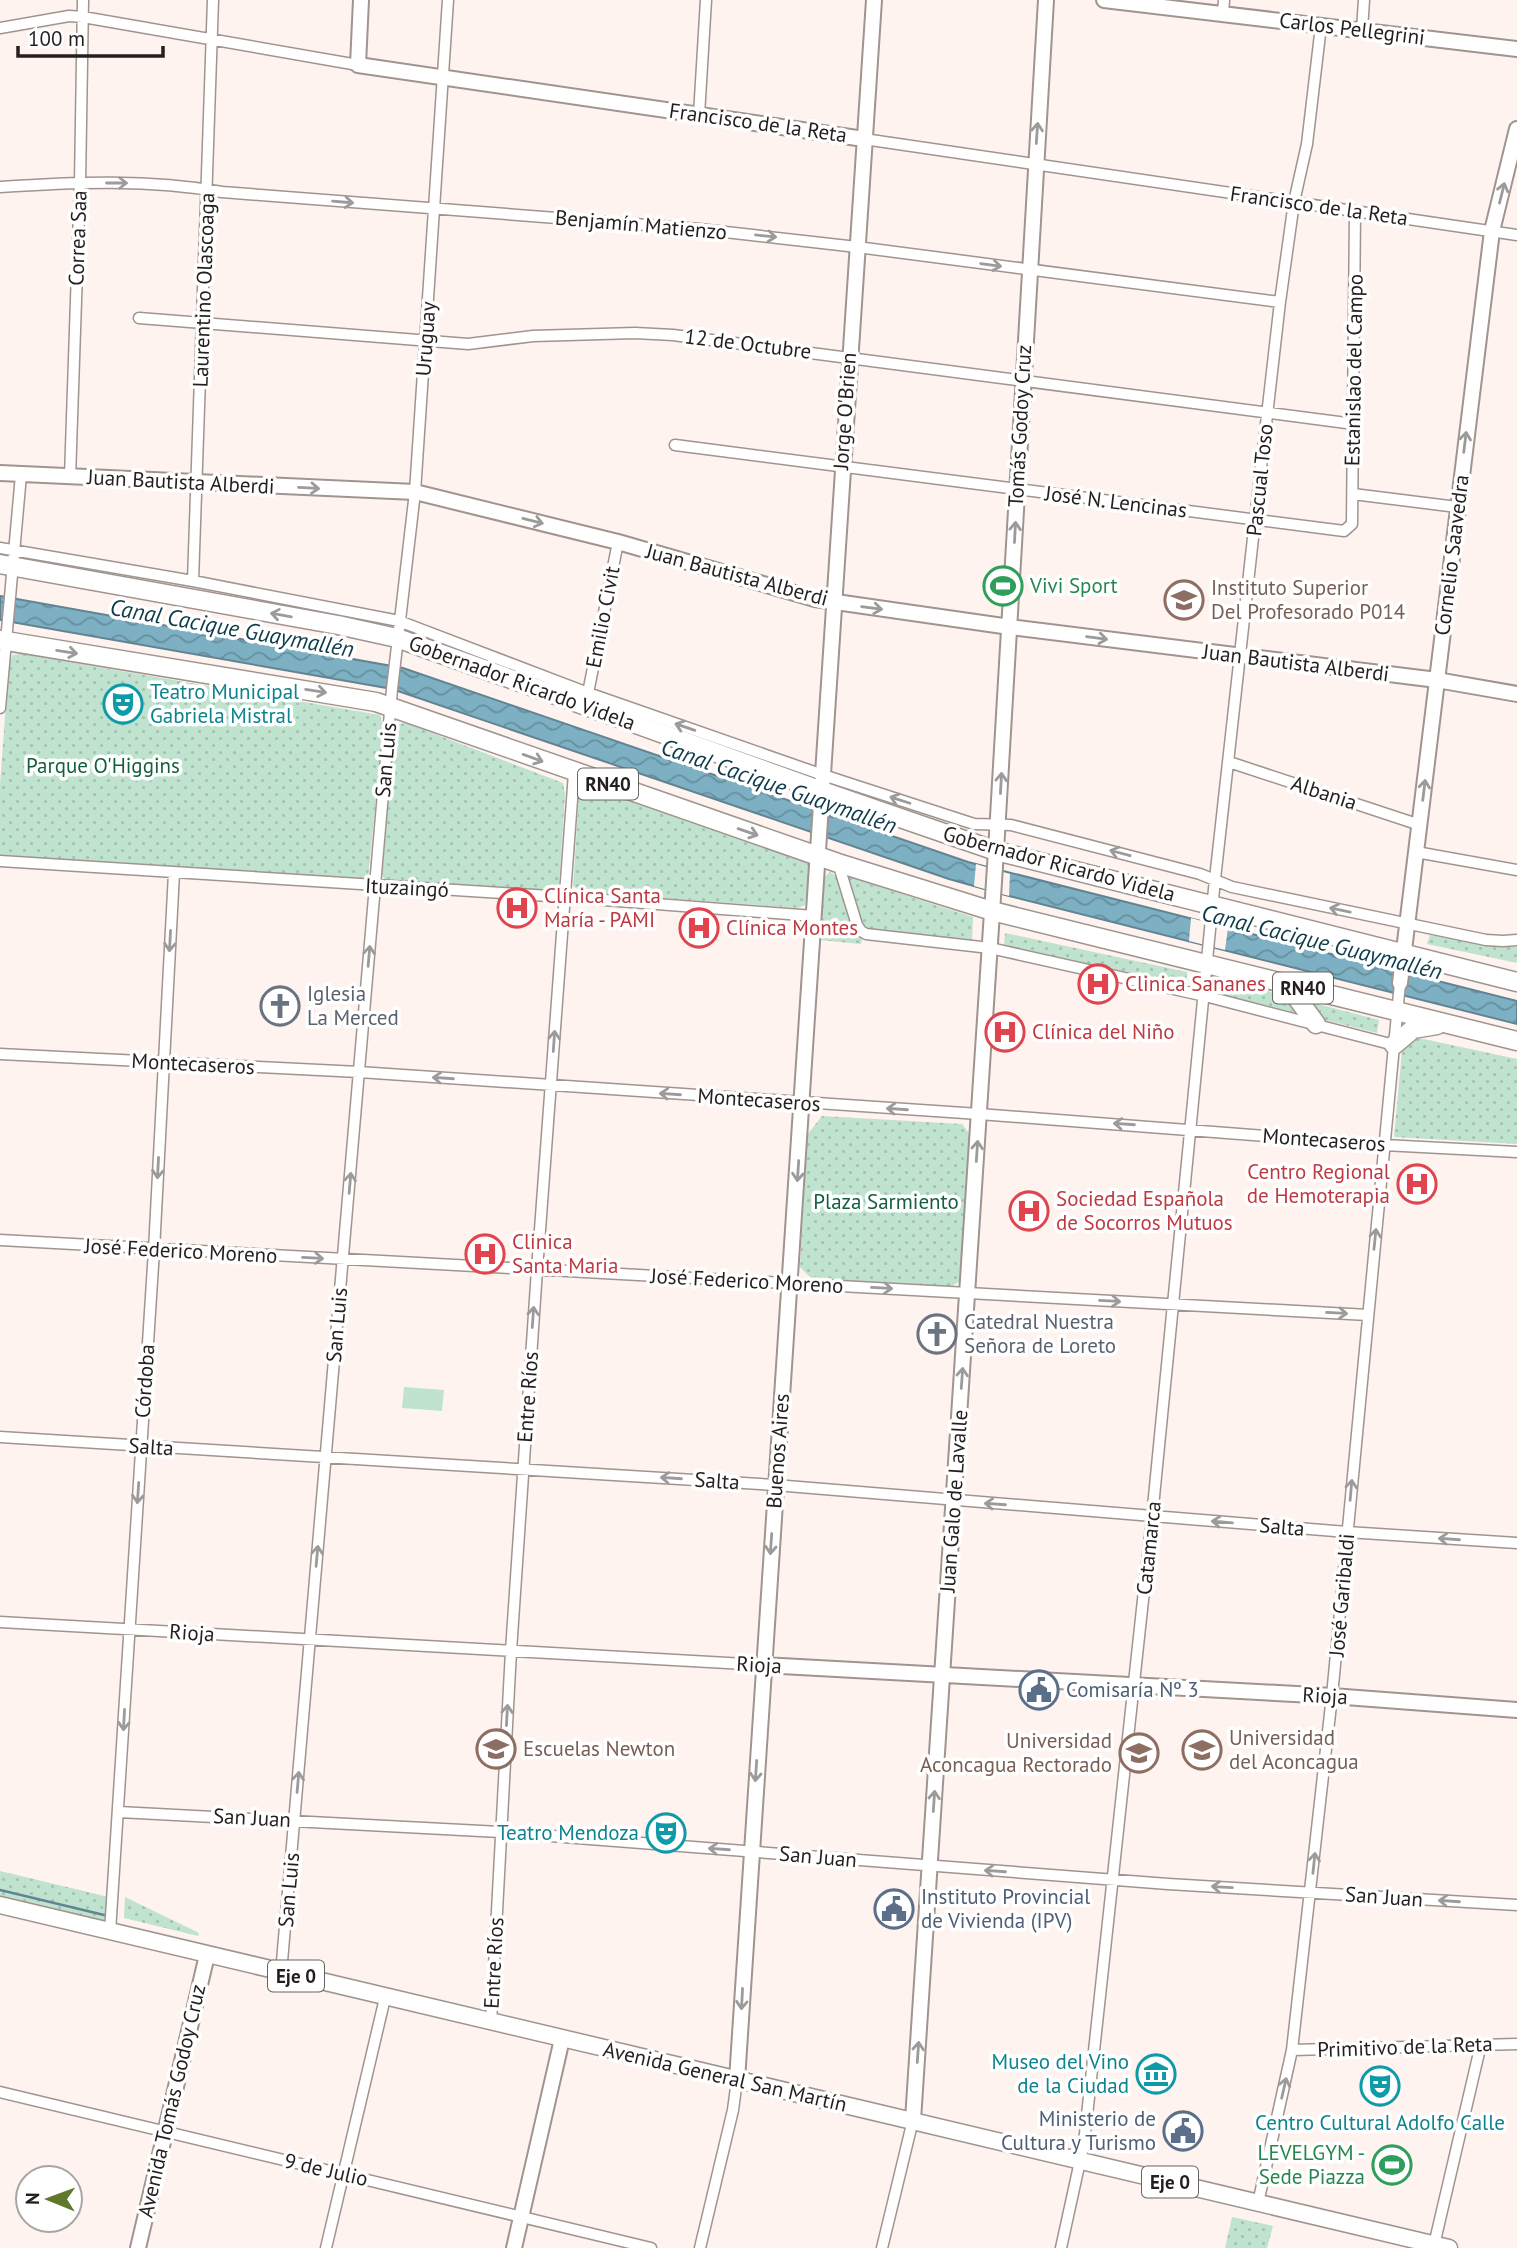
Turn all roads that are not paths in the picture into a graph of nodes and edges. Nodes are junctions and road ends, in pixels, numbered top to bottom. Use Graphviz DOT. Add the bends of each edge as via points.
graph roads {
  1 [pos="83,0"];
  2 [pos="213,0"];
  3 [pos="361,0"];
  4 [pos="448,0"];
  5 [pos="706,0"];
  6 [pos="874,0"];
  7 [pos="1046,0"];
  8 [pos="1104,0"];
  9 [pos="1364,0"];
  10 [pos="1224,7"];
  11 [pos="83,17"];
  12 [pos="1321,26"];
  13 [pos="0,27"];
  14 [pos="1362,30"];
  15 [pos="210,38"];
  16 [pos="1517,49"];
  17 [pos="358,65"];
  18 [pos="442,79"];
  19 [pos="699,115"];
  20 [pos="1517,129"];
  21 [pos="864,139"];
  22 [pos="1035,164"];
  23 [pos="80,183"];
  24 [pos="0,187"];
  25 [pos="207,189"];
  26 [pos="1294,202"];
  27 [pos="433,210"];
  28 [pos="1355,211"];
  29 [pos="1492,232"];
  30 [pos="1517,235"];
  31 [pos="857,247"];
  32 [pos="1029,270"];
  33 [pos="1280,302"];
  34 [pos="139,318"];
  35 [pos="203,323"];
  36 [pos="426,340"];
  37 [pos="849,357"];
  38 [pos="1023,380"];
  39 [pos="1267,412"];
  40 [pos="1354,424"];
  41 [pos="675,445"];
  42 [pos="842,467"];
  43 [pos="0,473"];
  44 [pos="21,475"];
  45 [pos="70,477"];
  46 [pos="198,482"];
  47 [pos="1017,489"];
  48 [pos="415,492"];
  49 [pos="1353,495"];
  50 [pos="1457,507"];
  51 [pos="1255,520"];
  52 [pos="1349,528"];
  53 [pos="618,542"];
  54 [pos="0,548"];
  55 [pos="9,560"];
  56 [pos="193,581"];
  57 [pos="834,602"];
  58 [pos="1010,627"];
  59 [pos="398,629"];
  60 [pos="2,641"];
  61 [pos="1240,656"];
  62 [pos="1437,680"];
  63 [pos="392,691"];
  64 [pos="588,692"];
  65 [pos="1517,694"];
  66 [pos="0,708"];
  67 [pos="1228,762"];
  68 [pos="574,773"];
  69 [pos="822,783"];
  70 [pos="820,823"];
  71 [pos="998,824"];
  72 [pos="1420,825"];
  73 [pos="996,851"];
  74 [pos="1416,852"];
  75 [pos="818,856"];
  76 [pos="0,861"];
  77 [pos="838,863"];
  78 [pos="1517,870"];
  79 [pos="174,873"];
  80 [pos="1215,880"];
  81 [pos="994,881"];
  82 [pos="375,886"];
  83 [pos="565,897"];
  84 [pos="992,911"];
  85 [pos="1212,915"];
  86 [pos="814,916"];
  87 [pos="1407,924"];
  88 [pos="1517,940"];
  89 [pos="990,948"];
  90 [pos="1209,948"];
  91 [pos="1517,982"];
  92 [pos="1286,983"];
  93 [pos="1400,983"];
  94 [pos="1205,996"];
  95 [pos="1316,1024"];
  96 [pos="1450,1024"];
  97 [pos="1517,1041"];
  98 [pos="1394,1045"];
  99 [pos="0,1054"];
  100 [pos="164,1063"];
  101 [pos="359,1072"];
  102 [pos="551,1085"];
  103 [pos="802,1103"];
  104 [pos="979,1114"];
  105 [pos="1192,1129"];
  106 [pos="1384,1144"];
  107 [pos="1517,1152"];
  108 [pos="0,1240"];
  109 [pos="153,1250"];
  110 [pos="343,1259"];
  111 [pos="537,1270"];
  112 [pos="790,1283"];
  113 [pos="968,1293"];
  114 [pos="1174,1304"];
  115 [pos="1368,1315"];
  116 [pos="0,1437"];
  117 [pos="141,1447"];
  118 [pos="326,1457"];
  119 [pos="523,1469"];
  120 [pos="775,1485"];
  121 [pos="954,1501"];
  122 [pos="1153,1517"];
  123 [pos="1347,1532"];
  124 [pos="1517,1543"];
  125 [pos="0,1622"];
  126 [pos="130,1629"];
  127 [pos="310,1640"];
  128 [pos="511,1651"];
  129 [pos="763,1665"];
  130 [pos="942,1675"];
  131 [pos="1133,1686"];
  132 [pos="1332,1696"];
  133 [pos="1517,1710"];
  134 [pos="119,1812"];
  135 [pos="295,1820"];
  136 [pos="500,1832"];
  137 [pos="751,1851"];
  138 [pos="930,1866"];
  139 [pos="1113,1880"];
  140 [pos="1310,1892"];
  141 [pos="0,1905"];
  142 [pos="1517,1905"];
  143 [pos="110,1931"];
  144 [pos="207,1955"];
  145 [pos="281,1973"];
  146 [pos="385,1997"];
  147 [pos="491,2022"];
  148 [pos="562,2039"];
  149 [pos="1517,2044"];
  150 [pos="1481,2045"];
  151 [pos="1292,2050"];
  152 [pos="737,2080"];
  153 [pos="0,2092"];
  154 [pos="913,2120"];
  155 [pos="165,2132"];
  156 [pos="1082,2160"];
  157 [pos="343,2175"];
  158 [pos="1258,2203"];
  159 [pos="522,2216"];
  160 [pos="1439,2247"];
  161 [pos="138,2248"];
  162 [pos="326,2248"];
  163 [pos="514,2248"];
  164 [pos="652,2248"];
  165 [pos="700,2248"];
  166 [pos="882,2248"];
  167 [pos="1061,2248"];
  1 -- 11 [label="street, Correa Saa"];
  2 -- 15 [label="street, Laurentino Olascoaga"];
  3 -- 17 [label="street"];
  4 -- 18 [label="street, Uruguay"];
  5 -- 19 [label="street"];
  6 -- 21 [label="street, Jorge O'Brien"];
  22 -- 7 [label="street, Tomás Godoy Cruz, one-way"];
  8 -- 10 [label="street, Carlos Pellegrini"];
  9 -- 14 [label="street"];
  10 -- 12 [label="street, Carlos Pellegrini"];
  11 -- 13 [label="street, Francisco de la Reta"];
  11 -- 15 [label="street, Francisco de la Reta"];
  11 -- 23 [label="street, Correa Saa"];
  12 -- 14 [label="street, Carlos Pellegrini"];
  12 -- 26 [label="street, Pascual Toso" via="1307,144"];
  14 -- 16 [label="street, Carlos Pellegrini"];
  15 -- 17 [label="street, Francisco de la Reta"];
  15 -- 25 [label="street, Laurentino Olascoaga"];
  17 -- 18 [label="street, Francisco de la Reta"];
  18 -- 19 [label="street, Francisco de la Reta"];
  18 -- 27 [label="street, Uruguay"];
  19 -- 21 [label="street, Francisco de la Reta"];
  29 -- 20 [label="street, Cornelio Saavedra, one-way"];
  21 -- 22 [label="street, Francisco de la Reta"];
  21 -- 31 [label="street, Jorge O'Brien"];
  22 -- 26 [label="street, Francisco de la Reta"];
  22 -- 32 [label="street, Tomás Godoy Cruz"];
  23 -- 24 [label="street, Benjamín Matienzo"];
  23 -- 25 [label="street, Benjamín Matienzo, one-way"];
  23 -- 45 [label="street, Correa Saa"];
  25 -- 27 [label="street, Benjamín Matienzo, one-way"];
  25 -- 35 [label="street, Laurentino Olascoaga"];
  26 -- 28 [label="street, Francisco de la Reta"];
  26 -- 33 [label="street, Pascual Toso"];
  27 -- 31 [label="street, Benjamín Matienzo, one-way" via="699,229"];
  27 -- 36 [label="street, Uruguay"];
  28 -- 29 [label="street, Francisco de la Reta"];
  28 -- 40 [label="street, Estanislao del Campo"];
  29 -- 30 [label="street, Francisco de la Reta"];
  50 -- 29 [label="street, Cornelio Saavedra, one-way"];
  31 -- 32 [label="street, Benjamín Matienzo, one-way"];
  31 -- 37 [label="street, Jorge O'Brien"];
  32 -- 33 [label="street, Benjamín Matienzo"];
  32 -- 38 [label="street, Tomás Godoy Cruz"];
  33 -- 39 [label="street, Pascual Toso"];
  34 -- 35 [label="street, 12 de Octubre"];
  35 -- 36 [label="street, 12 de Octubre"];
  35 -- 46 [label="street, Laurentino Olascoaga"];
  36 -- 37 [label="street, 12 de Octubre" via="468,344 533,336 635,333"];
  36 -- 48 [label="street, Uruguay"];
  37 -- 38 [label="street, 12 de Octubre"];
  37 -- 42 [label="street, Jorge O'Brien"];
  38 -- 39 [label="street, 12 de Octubre"];
  38 -- 47 [label="street, Tomás Godoy Cruz"];
  39 -- 40 [label="street, 12 de Octubre"];
  39 -- 51 [label="street, Pascual Toso"];
  40 -- 49 [label="street, Estanislao del Campo"];
  41 -- 42 [label="street, José N. Lencinas"];
  42 -- 47 [label="street, José N. Lencinas"];
  42 -- 57 [label="street, Jorge O'Brien"];
  43 -- 44 [label="street, Juan Bautista Alberdi"];
  44 -- 45 [label="street, Juan Bautista Alberdi"];
  44 -- 55 [label="street"];
  45 -- 46 [label="street, Juan Bautista Alberdi"];
  46 -- 48 [label="street, Juan Bautista Alberdi, one-way"];
  46 -- 56 [label="street, Laurentino Olascoaga"];
  47 -- 51 [label="street, José N. Lencinas"];
  58 -- 47 [label="street, Tomás Godoy Cruz, one-way"];
  48 -- 53 [label="street, Juan Bautista Alberdi, one-way"];
  48 -- 59 [label="street, Uruguay"];
  49 -- 50 [label="street"];
  49 -- 52 [label="street, Estanislao del Campo"];
  50 -- 62 [label="street, Cornelio Saavedra"];
  51 -- 52 [label="street, José N. Lencinas"];
  51 -- 61 [label="street, Pascual Toso"];
  53 -- 57 [label="street, Juan Bautista Alberdi"];
  53 -- 64 [label="street, Emilio Civit"];
  54 -- 55 [label="street"];
  55 -- 56 [label="street"];
  59 -- 55 [label="highway, Gobernador Ricardo Videla / RN40, one-way" via="338,625"];
  55 -- 60 [label="street" via="9,604"];
  56 -- 59 [label="street"];
  57 -- 58 [label="street, Juan Bautista Alberdi, one-way"];
  57 -- 69 [label="street, Jorge O'Brien"];
  58 -- 61 [label="street, Juan Bautista Alberdi, one-way"];
  71 -- 58 [label="street, Tomás Godoy Cruz, one-way"];
  59 -- 63 [label="street, Uruguay"];
  59 -- 64 [label="street"];
  59 -- 69 [label="highway, Gobernador Ricardo Videla / RN40"];
  60 -- 63 [label="highway, Gobernador Ricardo Videla / RN40, one-way" via="361,699"];
  60 -- 66 [label="street"];
  61 -- 62 [label="street, Juan Bautista Alberdi"];
  61 -- 67 [label="street, Pascual Toso"];
  62 -- 65 [label="street, Juan Bautista Alberdi"];
  72 -- 62 [label="street, Cornelio Saavedra, one-way"];
  63 -- 68 [label="highway, Gobernador Ricardo Videla / RN40, one-way"];
  63 -- 82 [label="street, San Luis"];
  69 -- 64 [label="street, one-way"];
  67 -- 72 [label="street, Albania"];
  67 -- 80 [label="street, Pascual Toso"];
  68 -- 75 [label="highway, Gobernador Ricardo Videla / RN40, one-way"];
  68 -- 83 [label="street, Entre Ríos"];
  69 -- 70 [label="street, Jorge O'Brien"];
  71 -- 69 [label="street, one-way" via="974,824"];
  69 -- 73 [label="highway, Gobernador Ricardo Videla / RN40"];
  70 -- 75 [label="street, Buenos Aires"];
  71 -- 73 [label="street, Tomás Godoy Cruz"];
  80 -- 71 [label="street, one-way"];
  72 -- 74 [label="street, Cornelio Saavedra"];
  73 -- 81 [label="street, Tomás Godoy Cruz"];
  73 -- 85 [label="highway, Gobernador Ricardo Videla / RN40"];
  74 -- 78 [label="street"];
  74 -- 87 [label="street, Cornelio Saavedra"];
  75 -- 77 [label="highway, Gobernador Ricardo Videla / RN40"];
  75 -- 86 [label="street, Buenos Aires"];
  76 -- 79 [label="street, Ituzaingó"];
  77 -- 84 [label="highway, Gobernador Ricardo Videla / RN40"];
  77 -- 89 [label="street" via="863,933"];
  79 -- 82 [label="street, Ituzaingó"];
  79 -- 100 [label="street, Córdoba, one-way"];
  80 -- 85 [label="street, Pascual Toso"];
  87 -- 80 [label="street, one-way"];
  81 -- 84 [label="street, Juan Galo de Lavalle"];
  82 -- 83 [label="street, Ituzaingó"];
  101 -- 82 [label="street, San Luis, one-way"];
  83 -- 86 [label="street, Ituzaingó"];
  102 -- 83 [label="street, Entre Ríos, one-way"];
  84 -- 89 [label="street, Juan Galo de Lavalle"];
  84 -- 90 [label="highway, Gobernador Ricardo Videla / RN40"];
  85 -- 90 [label="street, Pascual Toso"];
  85 -- 93 [label="highway, Gobernador Ricardo Videla / RN40"];
  86 -- 103 [label="street, Buenos Aires"];
  87 -- 88 [label="street" via="1486,940"];
  87 -- 93 [label="street, Cornelio Saavedra"];
  89 -- 94 [label="street"];
  89 -- 104 [label="street, Juan Galo de Lavalle"];
  90 -- 92 [label="highway, Gobernador Ricardo Videla / RN40"];
  90 -- 94 [label="street, Catamarca"];
  91 -- 93 [label="highway, Gobernador Ricardo Videla / RN40"];
  92 -- 93 [label="highway, Gobernador Ricardo Videla / RN40"];
  92 -- 95 [label="highway"];
  93 -- 96 [label="highway, Gobernador Ricardo Videla / RN40"];
  93 -- 98 [label="street, José Garibaldi"];
  94 -- 95 [label="street"];
  94 -- 105 [label="street, Catamarca"];
  95 -- 98 [label="street"];
  96 -- 97 [label="highway, Gobernador Ricardo Videla / RN40"];
  96 -- 98 [label="highway" via="1413,1030"];
  98 -- 106 [label="street, José Garibaldi"];
  99 -- 100 [label="street, Montecaseros"];
  100 -- 101 [label="street, Montecaseros"];
  100 -- 109 [label="street, Córdoba, one-way"];
  102 -- 101 [label="street, Montecaseros, one-way"];
  110 -- 101 [label="street, San Luis, one-way"];
  103 -- 102 [label="street, Montecaseros, one-way"];
  102 -- 111 [label="street, Entre Ríos"];
  104 -- 103 [label="street, Montecaseros, one-way"];
  103 -- 112 [label="street, Buenos Aires, one-way"];
  105 -- 104 [label="street, Montecaseros, one-way"];
  113 -- 104 [label="street, Juan Galo de Lavalle, one-way"];
  105 -- 106 [label="street, Montecaseros"];
  105 -- 114 [label="street, Catamarca"];
  106 -- 107 [label="street, Montecaseros"];
  115 -- 106 [label="street, José Garibaldi, one-way"];
  108 -- 109 [label="street, José Federico Moreno"];
  109 -- 110 [label="street, José Federico Moreno, one-way"];
  109 -- 117 [label="street, Córdoba"];
  110 -- 111 [label="street, José Federico Moreno"];
  110 -- 118 [label="street, San Luis"];
  111 -- 112 [label="street, José Federico Moreno"];
  119 -- 111 [label="street, Entre Ríos, one-way"];
  112 -- 113 [label="street, José Federico Moreno, one-way"];
  112 -- 120 [label="street, Buenos Aires"];
  113 -- 114 [label="street, José Federico Moreno, one-way"];
  121 -- 113 [label="street, Juan Galo de Lavalle, one-way"];
  114 -- 115 [label="street, José Federico Moreno, one-way"];
  114 -- 122 [label="street, Catamarca"];
  123 -- 115 [label="street, José Garibaldi, one-way"];
  116 -- 117 [label="street, Salta"];
  117 -- 118 [label="street, Salta"];
  117 -- 126 [label="street, Córdoba, one-way"];
  118 -- 119 [label="street, Salta"];
  127 -- 118 [label="street, San Luis, one-way"];
  120 -- 119 [label="street, Salta, one-way"];
  119 -- 128 [label="street, Entre Ríos"];
  120 -- 121 [label="street, Salta"];
  120 -- 129 [label="street, Buenos Aires, one-way"];
  122 -- 121 [label="street, Salta, one-way"];
  121 -- 130 [label="street, Juan Galo de Lavalle"];
  123 -- 122 [label="street, Salta, one-way"];
  122 -- 131 [label="street, Catamarca"];
  124 -- 123 [label="street, Salta, one-way"];
  123 -- 132 [label="street, José Garibaldi"];
  125 -- 126 [label="street, Rioja"];
  126 -- 127 [label="street, Rioja"];
  126 -- 134 [label="street, Córdoba, one-way"];
  127 -- 128 [label="street, Rioja"];
  135 -- 127 [label="street, San Luis, one-way"];
  128 -- 129 [label="street, Rioja"];
  136 -- 128 [label="street, Entre Ríos, one-way"];
  129 -- 130 [label="street, Rioja"];
  129 -- 137 [label="street, Buenos Aires, one-way"];
  130 -- 131 [label="street, Rioja"];
  138 -- 130 [label="street, Juan Galo de Lavalle, one-way"];
  131 -- 132 [label="street, Rioja"];
  131 -- 139 [label="street, Catamarca"];
  132 -- 133 [label="street, Rioja"];
  140 -- 132 [label="street, José Garibaldi, one-way"];
  134 -- 135 [label="street, San Juan"];
  134 -- 143 [label="street, Córdoba"];
  135 -- 136 [label="street, San Juan"];
  135 -- 145 [label="street, San Luis"];
  137 -- 136 [label="street, San Juan, one-way"];
  136 -- 147 [label="street, Entre Ríos"];
  137 -- 138 [label="street, San Juan"];
  137 -- 152 [label="street, Buenos Aires, one-way"];
  139 -- 138 [label="street, San Juan, one-way"];
  154 -- 138 [label="street, Juan Galo de Lavalle, one-way"];
  140 -- 139 [label="street, San Juan, one-way"];
  139 -- 156 [label="street, Catamarca"];
  142 -- 140 [label="street, San Juan, one-way"];
  140 -- 151 [label="street, José Garibaldi"];
  141 -- 143 [label="main road, Avenida General San Martín / Eje 0"];
  143 -- 144 [label="main road, Avenida General San Martín / Eje 0"];
  144 -- 145 [label="main road, Avenida General San Martín / Eje 0"];
  144 -- 155 [label="street, Avenida Tomás Godoy Cruz"];
  145 -- 146 [label="main road, Avenida General San Martín / Eje 0"];
  146 -- 147 [label="main road, Avenida General San Martín / Eje 0"];
  146 -- 157 [label="street"];
  147 -- 148 [label="main road, Avenida General San Martín / Eje 0"];
  148 -- 152 [label="main road, Avenida General San Martín / Eje 0"];
  148 -- 159 [label="street"];
  149 -- 150 [label="street, Primitivo de la Reta"];
  150 -- 151 [label="street, Primitivo de la Reta"];
  150 -- 160 [label="street"];
  158 -- 151 [label="street, José Garibaldi, one-way"];
  152 -- 154 [label="main road, Avenida General San Martín / Eje 0"];
  152 -- 165 [label="street"];
  153 -- 155 [label="street, 9 de Julio"];
  154 -- 156 [label="main road, Avenida General San Martín / Eje 0"];
  154 -- 166 [label="street"];
  155 -- 157 [label="street, 9 de Julio"];
  155 -- 161 [label="street, Avenida Tomás Godoy Cruz"];
  156 -- 158 [label="main road, Avenida General San Martín / Eje 0"];
  156 -- 167 [label="street, Catamarca"];
  157 -- 159 [label="street, 9 de Julio"];
  157 -- 162 [label="street"];
  158 -- 160 [label="main road, Avenida General San Martín / Eje 0"];
  159 -- 163 [label="street"];
  159 -- 164 [label="street, 9 de Julio"];
}
